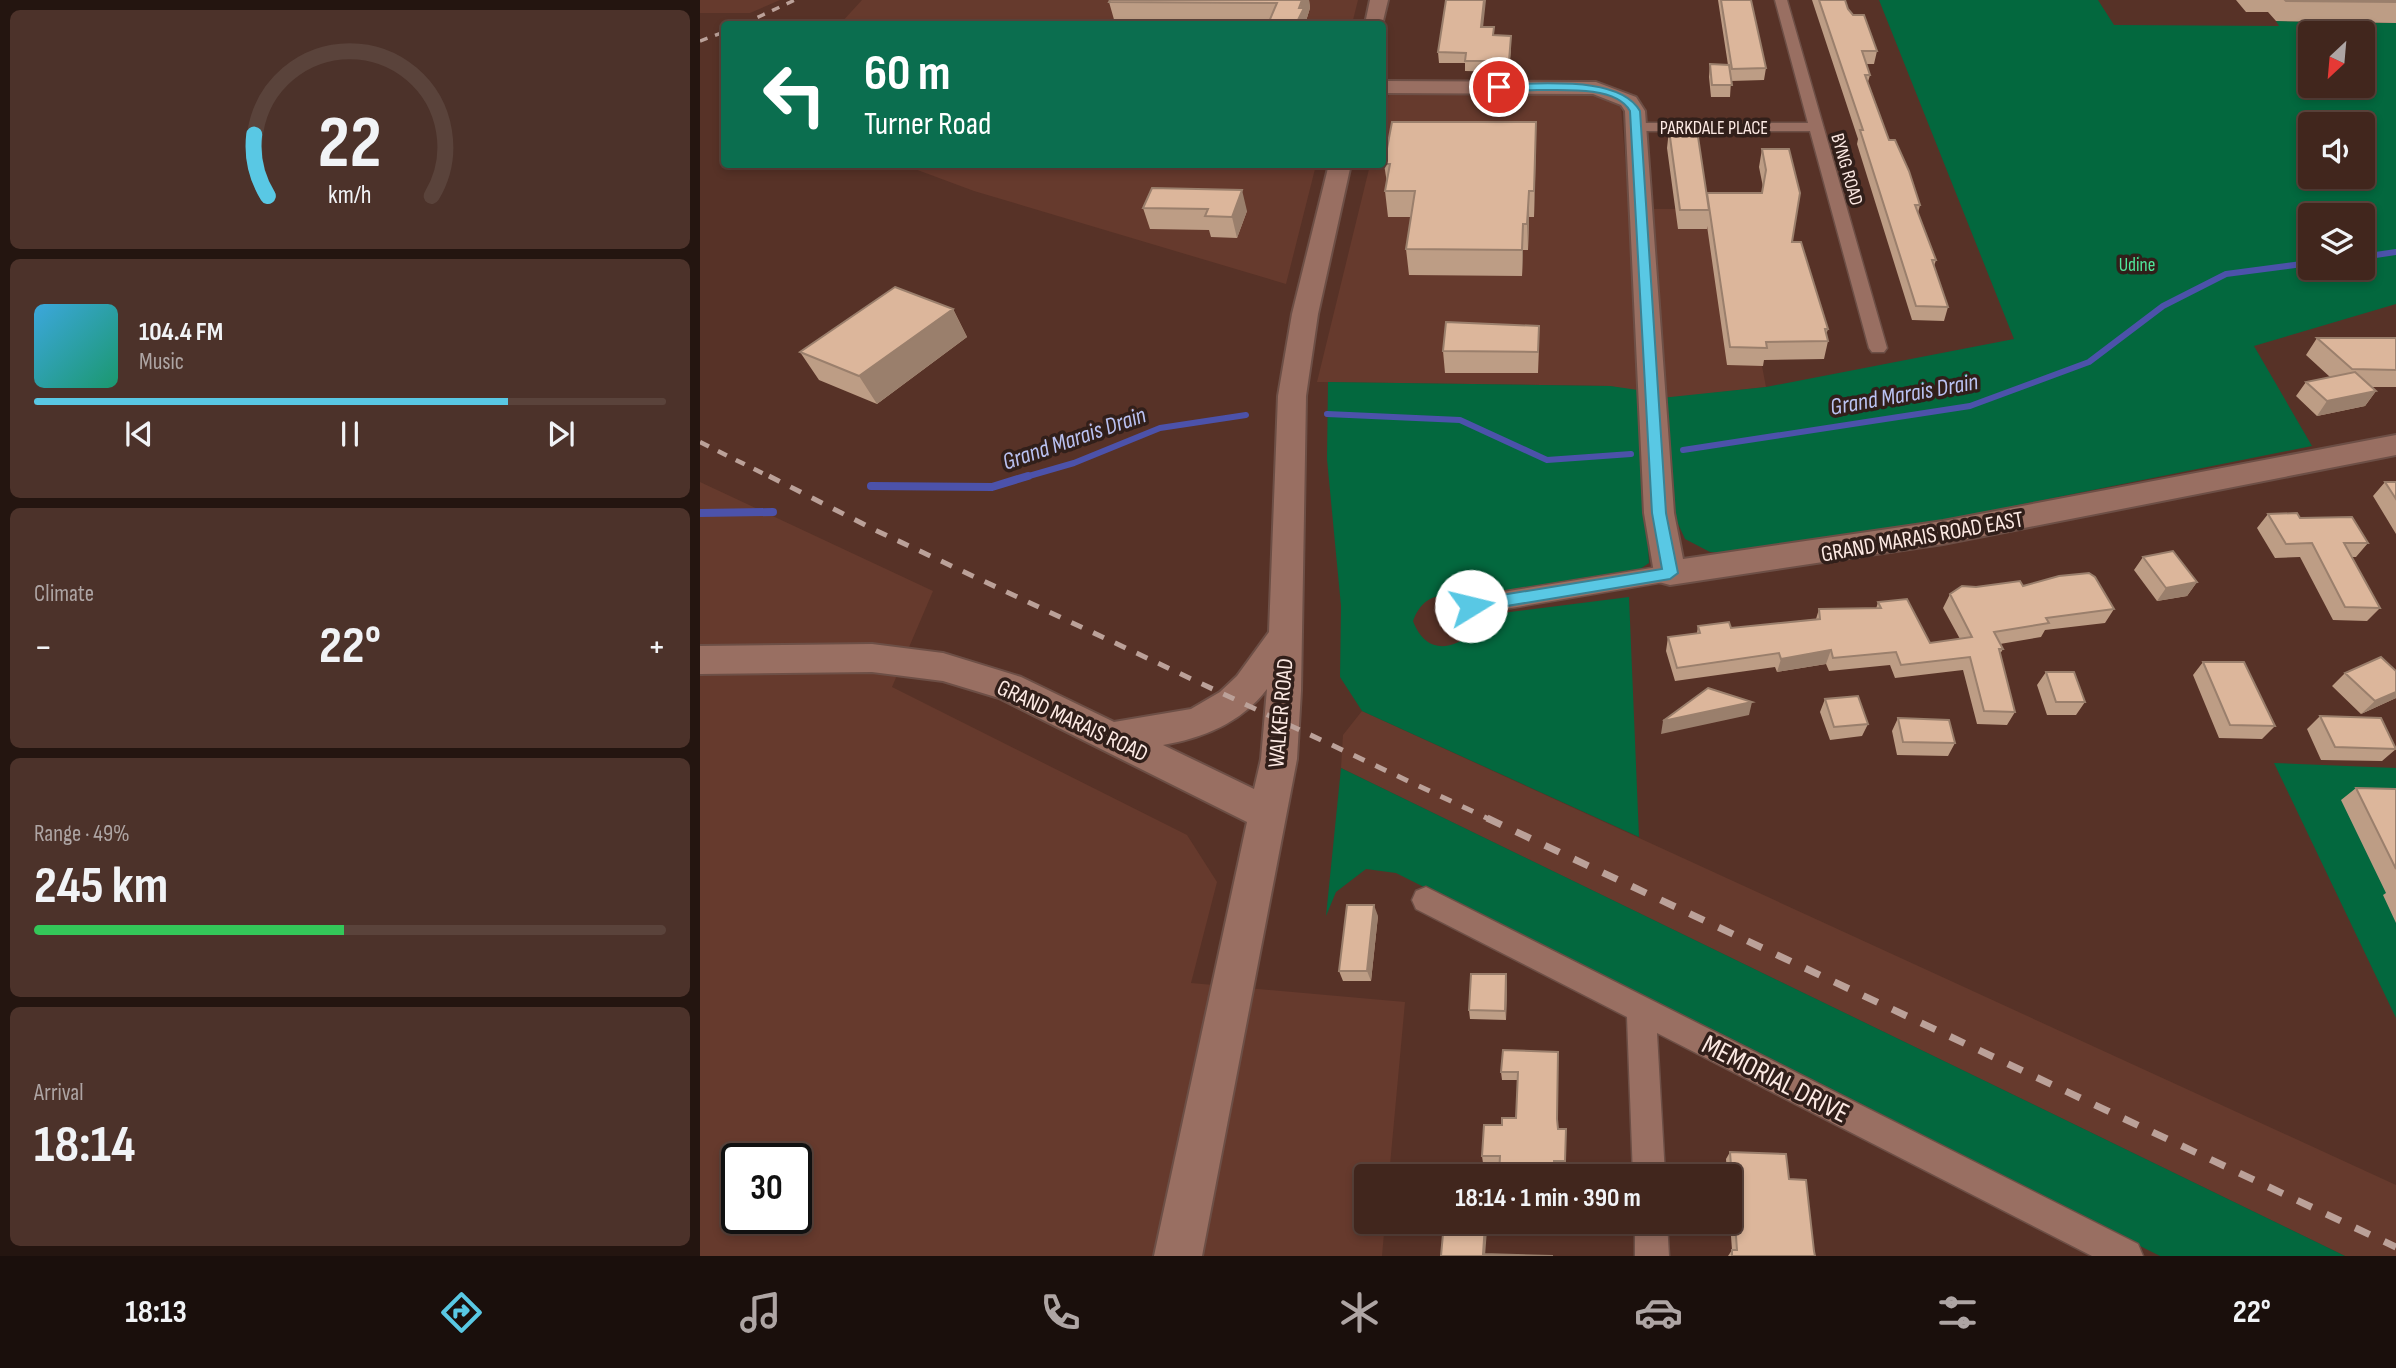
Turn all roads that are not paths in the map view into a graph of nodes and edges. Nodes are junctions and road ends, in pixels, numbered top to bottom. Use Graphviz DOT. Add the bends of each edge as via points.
graph roads {
  1 [pos="1380,0"];
  2 [pos="1781,0"];
  3 [pos="1375,21"];
  4 [pos="1386,87"];
  5 [pos="1636,127"];
  6 [pos="1817,127"];
  7 [pos="1339,168"];
  8 [pos="1878,348"];
  9 [pos="2396,445"];
  10 [pos="1670,573"];
  11 [pos="1446,611"];
  12 [pos="1286,632"];
  13 [pos="700,660"];
  14 [pos="1112,737"];
  15 [pos="1268,814"];
  16 [pos="1426,900"];
  17 [pos="1641,1009"];
  18 [pos="1648,1164"];
  19 [pos="1651,1234"];
  20 [pos="1178,1256"];
  21 [pos="1652,1256"];
  22 [pos="2126,1256"];
  1 -- 3 [label="street"];
  2 -- 6 [label="street, BYNG ROAD"];
  4 -- 5 [label="street, PARKDALE PLACE" via="1596,88 1629,101"];
  5 -- 6 [label="street, PARKDALE PLACE"];
  5 -- 10 [label="street" via="1659,513"];
  6 -- 8 [label="street, BYNG ROAD"];
  7 -- 12 [label="street, WALKER ROAD" via="1305,314 1292,396"];
  9 -- 10 [label="street, GRAND MARAIS ROAD EAST" via="1939,534"];
  10 -- 11 [label="street, GRAND MARAIS ROAD EAST"];
  12 -- 14 [label="street" via="1259,678 1234,704 1210,719"];
  12 -- 15 [label="street, WALKER ROAD" via="1279,759"];
  13 -- 14 [label="street, GRAND MARAIS ROAD" via="872,658 943,667 1009,687"];
  14 -- 15 [label="street, GRAND MARAIS ROAD"];
  15 -- 20 [label="street, WALKER ROAD"];
  16 -- 17 [label="street, MEMORIAL DRIVE"];
  17 -- 18 [label="street"];
  17 -- 22 [label="street, MEMORIAL DRIVE"];
  19 -- 21 [label="street"];
}
